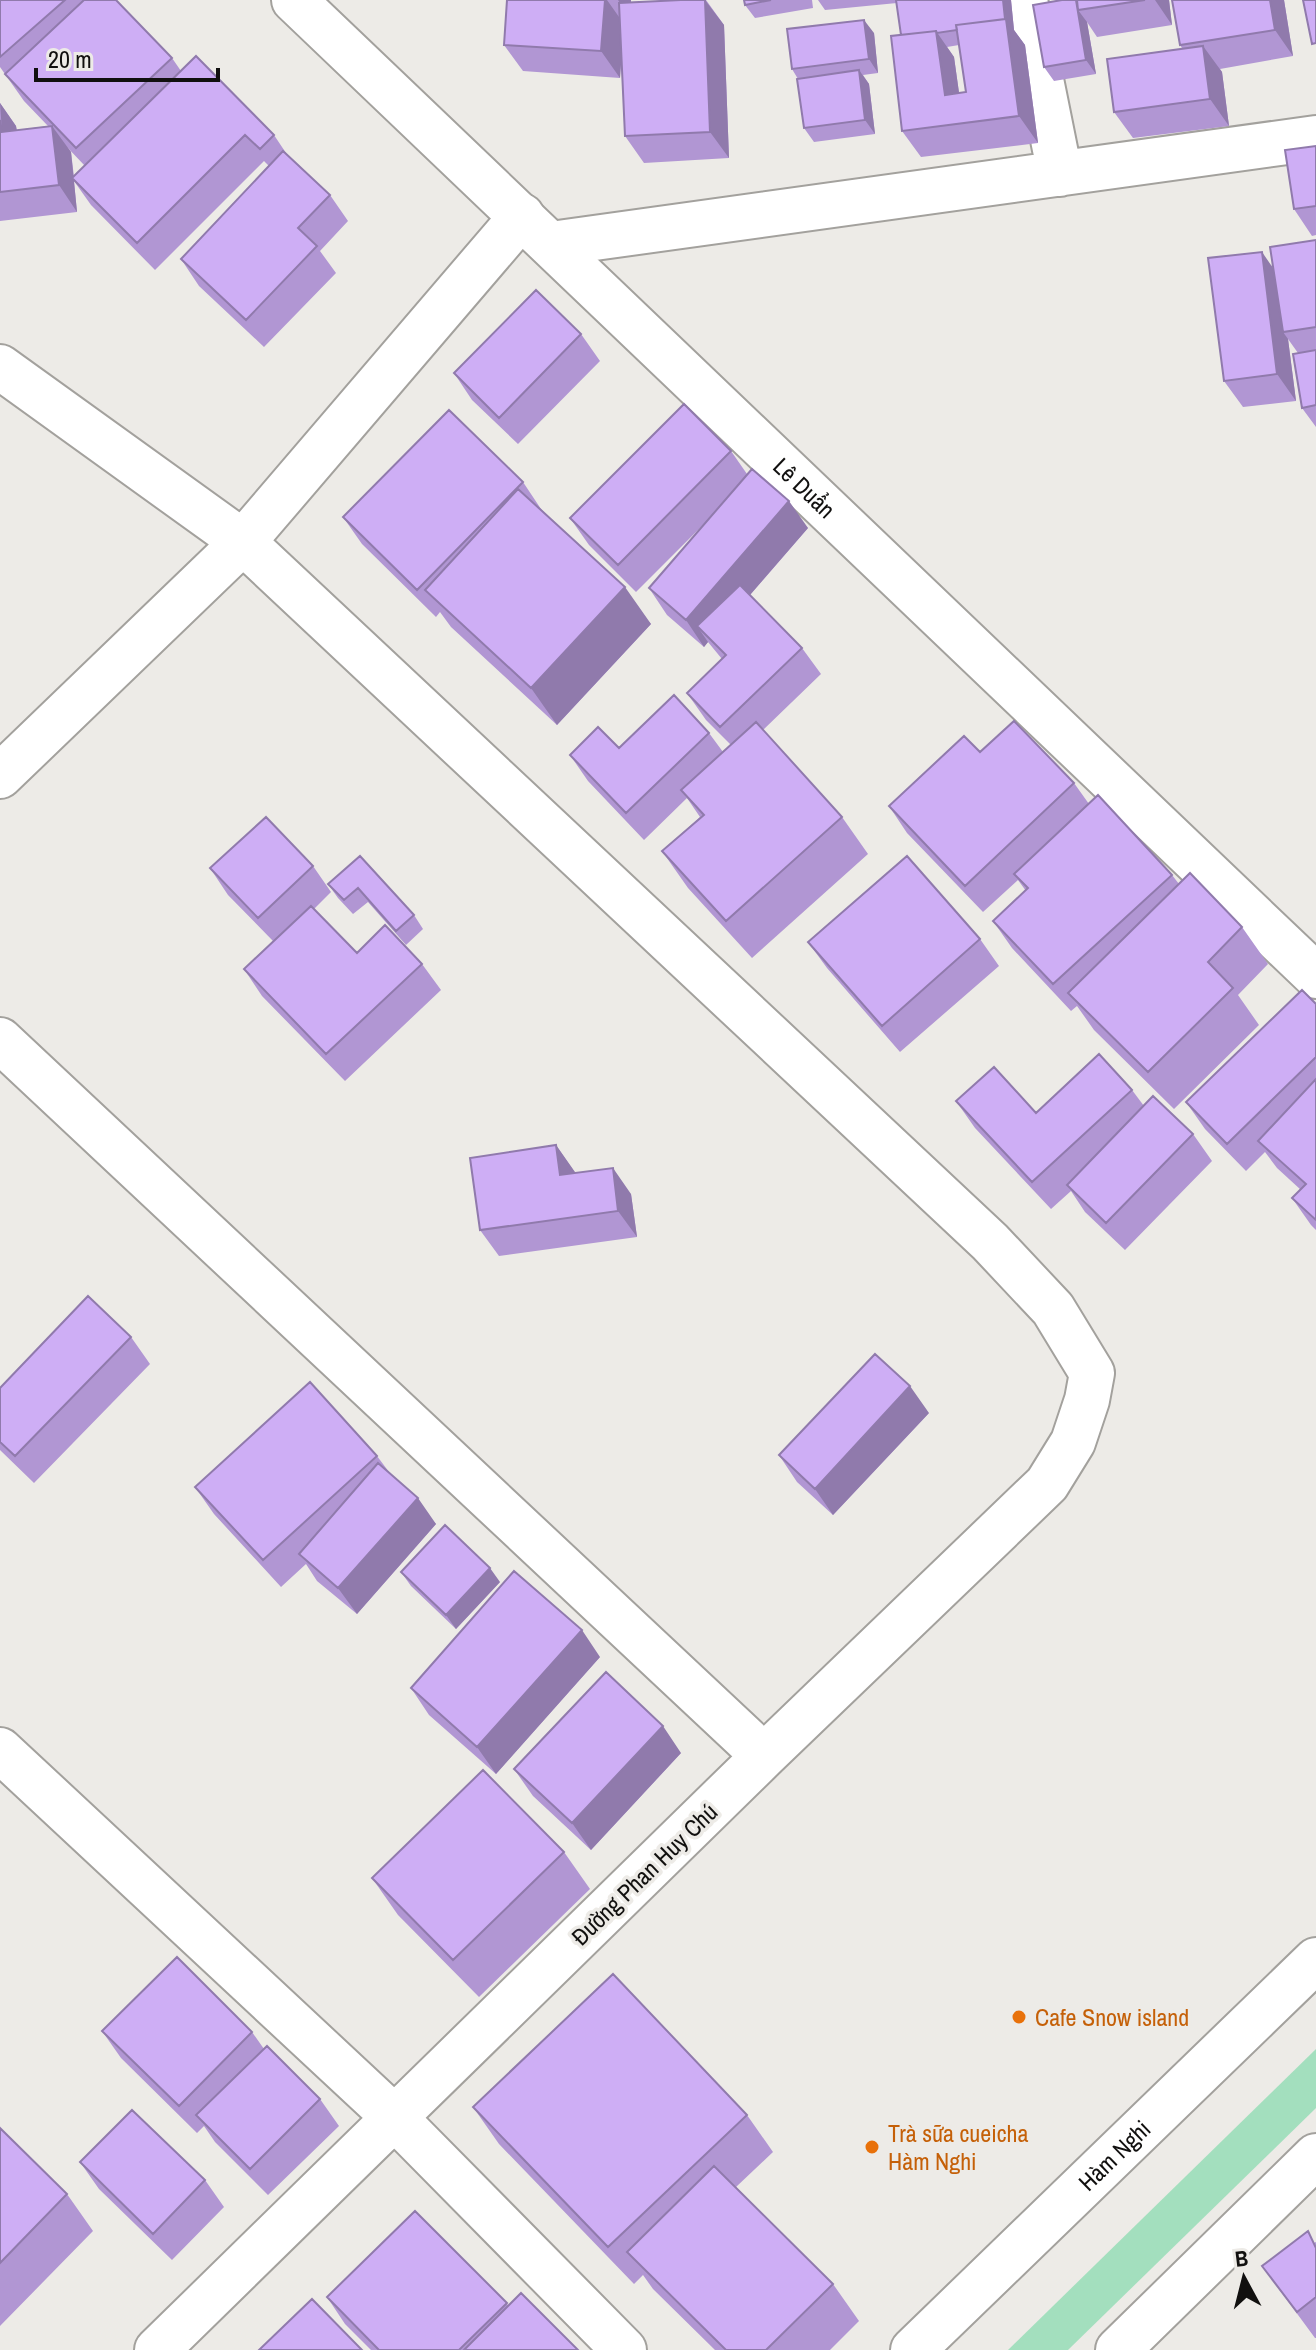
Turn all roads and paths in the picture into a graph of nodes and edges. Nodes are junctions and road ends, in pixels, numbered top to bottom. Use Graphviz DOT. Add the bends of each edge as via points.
graph roads {
  1 [pos="294,0"];
  2 [pos="1025,0"];
  3 [pos="1316,138"];
  4 [pos="1060,174"];
  5 [pos="536,230"];
  6 [pos="0,367"];
  7 [pos="243,542"];
  8 [pos="0,776"];
  9 [pos="1316,976"];
  10 [pos="0,1040"];
  11 [pos="0,1750"];
  12 [pos="764,1756"];
  13 [pos="1316,1960"];
  14 [pos="395,2118"];
  15 [pos="1316,2156"];
  16 [pos="157,2350"];
  17 [pos="624,2350"];
  18 [pos="913,2350"];
  19 [pos="1118,2350"];
  1 -- 5 [label="street, Lê Duẩn"];
  2 -- 4 [label="street"];
  3 -- 4 [label="street"];
  4 -- 5 [label="street"];
  5 -- 7 [label="street"];
  5 -- 9 [label="street, Lê Duẩn"];
  6 -- 7 [label="street"];
  7 -- 8 [label="street"];
  7 -- 12 [label="street, Đường Phan Huy Chú" via="990,1242 1053,1309 1092,1373 1073,1442 1047,1484"];
  10 -- 12 [label="street"];
  11 -- 14 [label="street"];
  12 -- 14 [label="street, Đường Phan Huy Chú"];
  13 -- 18 [label="street, Hàm Nghi"];
  14 -- 16 [label="street, Đường Phan Huy Chú"];
  14 -- 17 [label="street"];
  15 -- 19 [label="street"];
}
